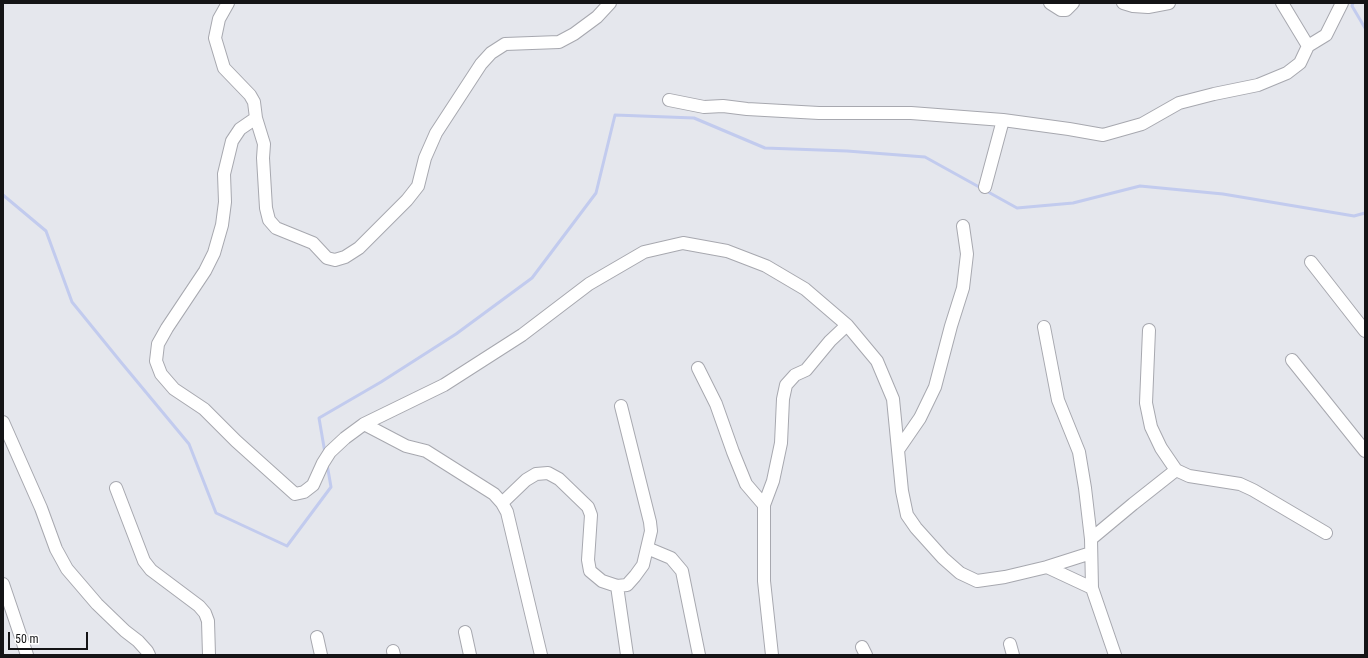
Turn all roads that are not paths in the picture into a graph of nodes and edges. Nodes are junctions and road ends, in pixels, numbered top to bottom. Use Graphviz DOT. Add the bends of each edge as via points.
graph roads {
  1 [pos="228,3"];
  2 [pos="610,3"];
  3 [pos="1050,3"];
  4 [pos="1073,3"];
  5 [pos="1123,3"];
  6 [pos="1169,3"];
  7 [pos="1282,3"];
  8 [pos="1342,3"];
  9 [pos="1308,46"];
  10 [pos="668,100"];
  11 [pos="256,118"];
  12 [pos="1003,120"];
  13 [pos="984,187"];
  14 [pos="963,226"];
  15 [pos="1311,262"];
  16 [pos="847,325"];
  17 [pos="1044,327"];
  18 [pos="1149,330"];
  19 [pos="1365,331"];
  20 [pos="1292,360"];
  21 [pos="698,368"];
  22 [pos="620,406"];
  23 [pos="3,422"];
  24 [pos="364,424"];
  25 [pos="898,450"];
  26 [pos="1365,451"];
  27 [pos="1176,470"];
  28 [pos="116,488"];
  29 [pos="502,503"];
  30 [pos="764,505"];
  31 [pos="1326,533"];
  32 [pos="1091,539"];
  33 [pos="647,548"];
  34 [pos="1091,553"];
  35 [pos="1047,567"];
  36 [pos="3,584"];
  37 [pos="617,586"];
  38 [pos="1092,588"];
  39 [pos="466,632"];
  40 [pos="317,637"];
  41 [pos="27,655"];
  42 [pos="149,655"];
  43 [pos="209,655"];
  44 [pos="321,655"];
  45 [pos="470,655"];
  46 [pos="541,655"];
  47 [pos="627,655"];
  48 [pos="699,655"];
  49 [pos="772,655"];
  50 [pos="1115,655"];
  1 -- 11 [label="street" via="219,19 215,38 224,68 250,95 254,102"];
  2 -- 11 [label="street" via="591,21 559,42 505,44 491,53 436,133 428,148 418,186 408,200 364,243 345,257 335,260 327,258 313,243 276,228 269,220 266,208 264,144"];
  3 -- 4 [label="street" via="1061,10 1066,10"];
  5 -- 6 [label="street" via="1148,7"];
  7 -- 9 [label="street"];
  8 -- 9 [label="street" via="1326,36"];
  9 -- 12 [label="street" via="1300,63 1287,73 1258,85 1179,103 1142,124 1103,135"];
  10 -- 12 [label="street" via="704,107 819,113 912,113"];
  11 -- 24 [label="street" via="240,129 232,142 224,174 225,202 222,225 214,253 205,272 158,344 156,361 161,374 174,389 204,409 295,494 304,492 314,485 330,452"];
  12 -- 13 [label="street"];
  14 -- 25 [label="street" via="967,254 962,288 936,387 920,418"];
  15 -- 19 [label="street"];
  16 -- 24 [label="street" via="805,289 766,266 727,251 683,243 644,252 590,284 522,335 444,384"];
  16 -- 25 [label="street" via="877,361 893,399"];
  16 -- 30 [label="street" via="806,370 795,375 786,385 781,443 773,481"];
  17 -- 32 [label="street" via="1058,400 1079,452 1086,488"];
  18 -- 27 [label="street" via="1146,403 1151,427"];
  20 -- 26 [label="street"];
  21 -- 30 [label="street" via="716,404 746,484"];
  22 -- 33 [label="street" via="650,522 651,532"];
  23 -- 42 [label="street" via="56,549 67,569 97,604 138,641"];
  24 -- 29 [label="street" via="406,446 426,451 494,494"];
  25 -- 35 [label="street" via="907,515 943,558 960,573 977,581"];
  27 -- 31 [label="street" via="1189,476 1240,484"];
  27 -- 32 [label="street"];
  28 -- 43 [label="street" via="144,561 151,570 205,613 208,621"];
  29 -- 37 [label="street" via="536,474 548,473 559,479 588,507 591,515 588,560 590,571 602,580"];
  29 -- 46 [label="street" via="507,512"];
  30 -- 49 [label="street" via="764,581"];
  32 -- 34 [label="street"];
  33 -- 37 [label="street" via="643,565 635,576 627,585"];
  33 -- 48 [label="street" via="670,558 682,571"];
  34 -- 35 [label="street"];
  34 -- 38 [label="street"];
  35 -- 38 [label="street"];
  36 -- 41 [label="street"];
  37 -- 47 [label="street"];
  38 -- 50 [label="street"];
  39 -- 45 [label="street"];
  40 -- 44 [label="street"];
}
